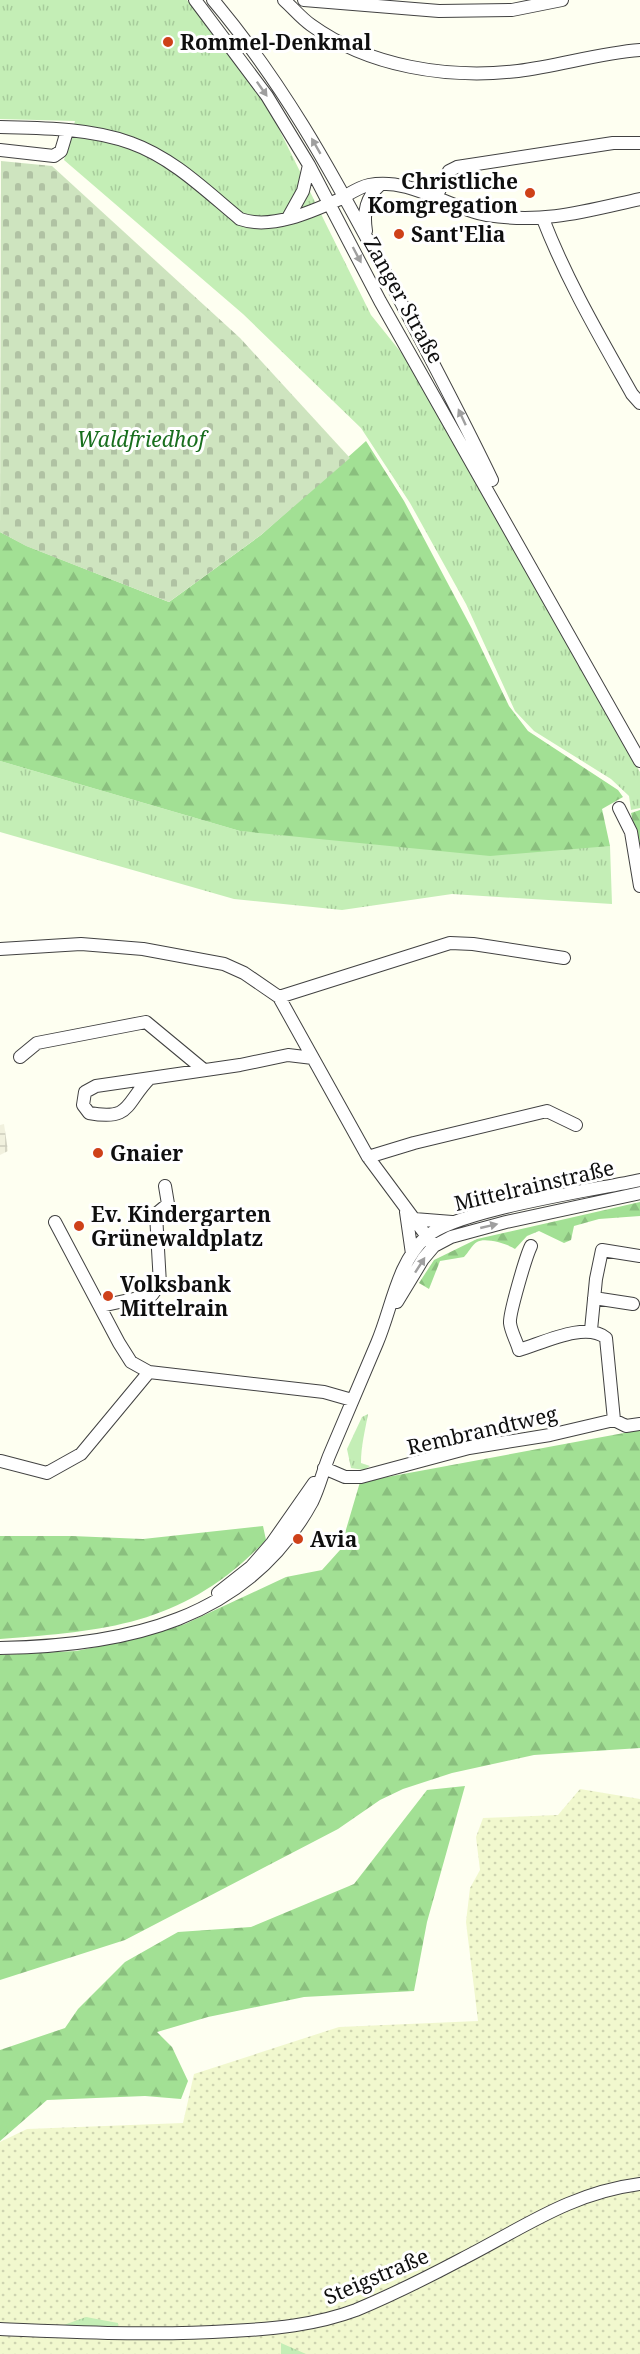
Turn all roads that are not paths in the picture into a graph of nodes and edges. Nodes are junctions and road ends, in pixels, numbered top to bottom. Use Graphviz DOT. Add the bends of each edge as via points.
graph roads {
  1 [pos="214,0"];
  2 [pos="284,0"];
  3 [pos="304,0"];
  4 [pos="562,0"];
  5 [pos="199,4"];
  6 [pos="640,50"];
  7 [pos="0,127"];
  8 [pos="67,131"];
  9 [pos="640,142"];
  10 [pos="0,150"];
  11 [pos="309,165"];
  12 [pos="381,184"];
  13 [pos="345,196"];
  14 [pos="435,196"];
  15 [pos="640,199"];
  16 [pos="330,203"];
  17 [pos="288,218"];
  18 [pos="543,219"];
  19 [pos="367,238"];
  20 [pos="638,397"];
  21 [pos="532,565"];
  22 [pos="640,761"];
  23 [pos="619,808"];
  24 [pos="640,886"];
  25 [pos="0,949"];
  26 [pos="564,958"];
  27 [pos="279,997"];
  28 [pos="20,1057"];
  29 [pos="313,1058"];
  30 [pos="204,1070"];
  31 [pos="150,1078"];
  32 [pos="576,1125"];
  33 [pos="368,1157"];
  34 [pos="640,1180"];
  35 [pos="165,1186"];
  36 [pos="640,1193"];
  37 [pos="410,1215"];
  38 [pos="55,1222"];
  39 [pos="456,1222"];
  40 [pos="431,1241"];
  41 [pos="531,1246"];
  42 [pos="412,1254"];
  43 [pos="640,1256"];
  44 [pos="594,1298"];
  45 [pos="633,1304"];
  46 [pos="101,1306"];
  47 [pos="386,1321"];
  48 [pos="591,1330"];
  49 [pos="149,1372"];
  50 [pos="352,1400"];
  51 [pos="614,1420"];
  52 [pos="640,1424"];
  53 [pos="1,1461"];
  54 [pos="324,1468"];
  55 [pos="0,1648"];
  56 [pos="640,2184"];
  57 [pos="0,2329"];
  1 -- 5 [label="street"];
  13 -- 1 [label="street, Zanger Straße, one-way" via="288,98"];
  2 -- 6 [label="street" via="311,25 361,53 432,72 517,71"];
  3 -- 4 [label="street" via="439,11 512,10"];
  5 -- 11 [label="street, Zanger Straße, one-way" via="267,96"];
  7 -- 8 [label="street"];
  8 -- 10 [label="street" via="60,151 54,156"];
  8 -- 17 [label="street" via="104,135 150,152 179,168 240,219 260,223"];
  9 -- 14 [label="street" via="457,166 449,171"];
  11 -- 16 [label="street, Zanger Straße"];
  11 -- 17 [label="street" via="303,191"];
  12 -- 13 [label="street" via="367,185"];
  12 -- 14 [label="street"];
  12 -- 19 [label="street" via="371,193 366,206"];
  13 -- 16 [label="street"];
  13 -- 19 [label="street, Zanger Straße"];
  14 -- 18 [label="street" via="485,214"];
  15 -- 18 [label="street"];
  16 -- 17 [label="street"];
  16 -- 21 [label="street, Zanger Straße, one-way" via="380,301"];
  18 -- 20 [label="street" via="560,264"];
  21 -- 19 [label="street, Zanger Straße, one-way" via="446,384"];
  21 -- 22 [label="street, Zanger Straße"];
  23 -- 24 [label="street" via="631,832"];
  25 -- 27 [label="street" via="81,944 143,949 224,964"];
  26 -- 27 [label="street" via="450,943"];
  27 -- 29 [label="street"];
  28 -- 30 [label="street" via="37,1043 146,1022"];
  29 -- 30 [label="street" via="288,1055"];
  29 -- 33 [label="street"];
  30 -- 31 [label="street"];
  31 -- 31 [label="street" via="88,1088 83,1105 90,1113 118,1115"];
  32 -- 33 [label="street" via="547,1111"];
  33 -- 37 [label="street"];
  34 -- 39 [label="street, Mittelrainstraße"];
  35 -- 46 [label="street" via="168,1203 156,1214 160,1284 152,1295"];
  40 -- 36 [label="street, Mittelrainstraße, one-way"];
  37 -- 39 [label="street"];
  37 -- 40 [label="street"];
  37 -- 42 [label="street"];
  38 -- 46 [label="street"];
  39 -- 40 [label="street, Mittelrainstraße"];
  40 -- 42 [label="street, Mittelrainstraße"];
  47 -- 40 [label="street, Mittelrainstraße, one-way"];
  41 -- 48 [label="street" via="524,1259 510,1322 519,1350"];
  42 -- 47 [label="street, Mittelrainstraße" via="401,1274"];
  43 -- 44 [label="street" via="602,1250"];
  44 -- 45 [label="street"];
  44 -- 48 [label="street"];
  46 -- 49 [label="street" via="131,1362"];
  47 -- 50 [label="street, Mittelrainstraße"];
  48 -- 51 [label="street" via="606,1338"];
  49 -- 50 [label="street" via="324,1392"];
  49 -- 53 [label="street" via="81,1454 47,1473"];
  50 -- 54 [label="street, Mittelrainstraße"];
  51 -- 52 [label="street, Rembrandtweg" via="626,1426"];
  51 -- 54 [label="street, Rembrandtweg" via="469,1448 361,1477 345,1477"];
  54 -- 55 [label="street, Mittelrainstraße" via="312,1502 278,1552 224,1598 134,1634 52,1647"];
  56 -- 57 [label="street, Steigstraße" via="588,2194 550,2210 379,2300 327,2319 278,2328 170,2334"];
}
